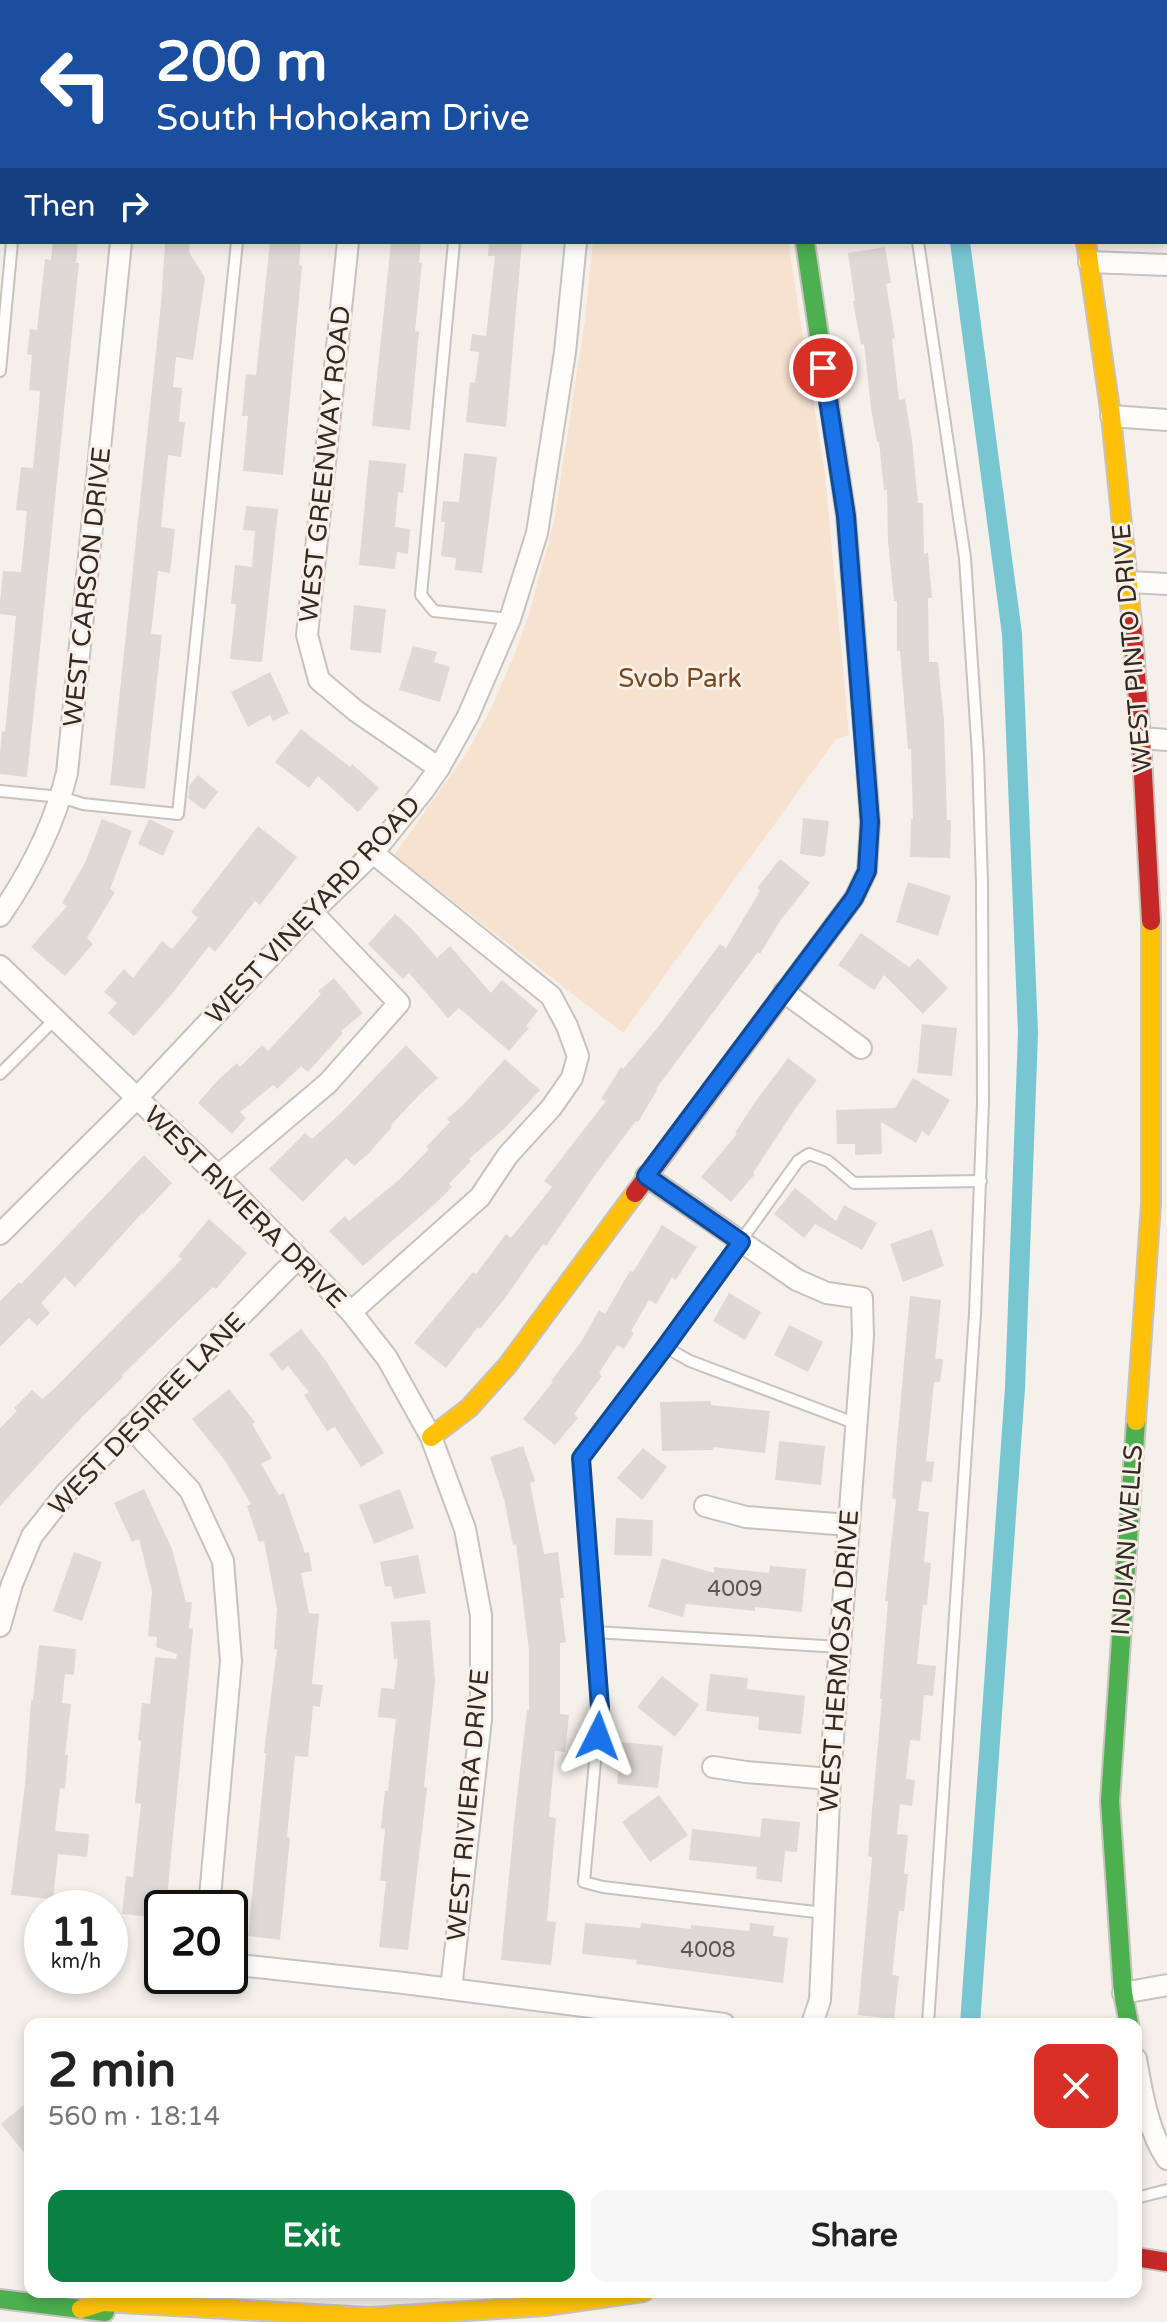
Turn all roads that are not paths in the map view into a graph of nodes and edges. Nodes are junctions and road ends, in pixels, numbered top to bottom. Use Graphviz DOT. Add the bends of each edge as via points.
graph roads {
  1 [pos="12,244"];
  2 [pos="121,244"];
  3 [pos="237,244"];
  4 [pos="348,244"];
  5 [pos="454,244"];
  6 [pos="576,244"];
  7 [pos="805,244"];
  8 [pos="918,244"];
  9 [pos="1088,252"];
  10 [pos="1167,265"];
  11 [pos="0,371"];
  12 [pos="1111,416"];
  13 [pos="1167,420"];
  14 [pos="1129,582"];
  15 [pos="1167,584"];
  16 [pos="510,619"];
  17 [pos="1141,738"];
  18 [pos="1167,740"];
  19 [pos="439,768"];
  20 [pos="0,791"];
  21 [pos="61,797"];
  22 [pos="373,853"];
  23 [pos="1158,893"];
  24 [pos="312,912"];
  25 [pos="0,916"];
  26 [pos="0,966"];
  27 [pos="1160,978"];
  28 [pos="784,992"];
  29 [pos="55,1019"];
  30 [pos="861,1048"];
  31 [pos="1160,1056"];
  32 [pos="0,1074"];
  33 [pos="137,1098"];
  34 [pos="218,1176"];
  35 [pos="646,1176"];
  36 [pos="981,1181"];
  37 [pos="1159,1204"];
  38 [pos="0,1234"];
  39 [pos="741,1242"];
  40 [pos="297,1259"];
  41 [pos="351,1312"];
  42 [pos="665,1347"];
  43 [pos="857,1424"];
  44 [pos="130,1427"];
  45 [pos="431,1437"];
  46 [pos="705,1506"];
  47 [pos="849,1525"];
  48 [pos="0,1626"];
  49 [pos="595,1632"];
  50 [pos="840,1647"];
  51 [pos="713,1767"];
  52 [pos="830,1779"];
  53 [pos="211,1890"];
  54 [pos="824,1913"];
  55 [pos="248,1966"];
  56 [pos="1167,1985"];
  57 [pos="451,1989"];
  58 [pos="1123,1993"];
  59 [pos="677,2018"];
  60 [pos="814,2018"];
  61 [pos="928,2018"];
  62 [pos="1128,2018"];
  63 [pos="1142,2092"];
  64 [pos="1167,2159"];
  65 [pos="1167,2190"];
  66 [pos="1142,2196"];
  67 [pos="1142,2258"];
  68 [pos="1167,2262"];
  69 [pos="601,2298"];
  70 [pos="0,2299"];
  71 [pos="81,2309"];
  72 [pos="214,2322"];
  1 -- 11 [label="lane"];
  2 -- 21 [label="street, WEST CARSON DRIVE" via="71,748"];
  3 -- 21 [label="lane" via="178,814"];
  4 -- 19 [label="street, WEST GREENWAY ROAD" via="307,635 319,680"];
  5 -- 16 [label="lane" via="421,595 434,611"];
  6 -- 16 [label="street, WEST VINEYARD ROAD" via="537,533"];
  7 -- 28 [label="main road" via="846,516 870,822 867,871 854,898"];
  8 -- 36 [label="lane" via="965,558 982,883"];
  9 -- 10 [label="street"];
  9 -- 12 [label="main road, WEST PINTO DRIVE"];
  12 -- 13 [label="street"];
  12 -- 14 [label="main road, WEST PINTO DRIVE"];
  14 -- 15 [label="street"];
  14 -- 17 [label="main road, WEST PINTO DRIVE"];
  16 -- 19 [label="street, WEST VINEYARD ROAD"];
  17 -- 18 [label="street"];
  17 -- 23 [label="main road, WEST PINTO DRIVE"];
  19 -- 22 [label="street, WEST VINEYARD ROAD"];
  20 -- 21 [label="lane"];
  21 -- 25 [label="street, WEST CARSON DRIVE" via="35,862"];
  22 -- 24 [label="street, WEST VINEYARD ROAD"];
  22 -- 41 [label="street" via="551,996 578,1056 572,1078 480,1197"];
  23 -- 27 [label="main road, WEST PINTO DRIVE"];
  24 -- 33 [label="street, WEST VINEYARD ROAD"];
  24 -- 34 [label="street" via="399,1003 328,1083"];
  26 -- 29 [label="street, WEST RIVIERA DRIVE"];
  27 -- 31 [label="main road, WEST PINTO DRIVE"];
  28 -- 30 [label="street"];
  28 -- 35 [label="main road"];
  29 -- 32 [label="lane"];
  29 -- 33 [label="street, WEST RIVIERA DRIVE"];
  31 -- 37 [label="main road, INDIAN WELLS"];
  33 -- 34 [label="street, WEST RIVIERA DRIVE"];
  33 -- 38 [label="street, WEST VINEYARD ROAD"];
  34 -- 40 [label="street, WEST RIVIERA DRIVE"];
  35 -- 39 [label="street"];
  35 -- 45 [label="main road" via="507,1366 469,1408"];
  36 -- 39 [label="lane" via="854,1183 828,1161 809,1154 798,1161"];
  36 -- 61 [label="lane"];
  37 -- 58 [label="main road, INDIAN WELLS" via="1110,1801"];
  39 -- 42 [label="lane"];
  39 -- 43 [label="street, WEST HERMOSA DRIVE" via="797,1280 827,1293 862,1298"];
  40 -- 41 [label="street, WEST RIVIERA DRIVE"];
  40 -- 44 [label="street, WEST DESIREE LANE"];
  41 -- 45 [label="street, WEST RIVIERA DRIVE" via="387,1358"];
  42 -- 43 [label="lane"];
  42 -- 49 [label="lane" via="581,1458"];
  43 -- 47 [label="street, WEST HERMOSA DRIVE"];
  44 -- 48 [label="street, WEST DESIREE LANE" via="32,1536"];
  44 -- 53 [label="street" via="190,1490 223,1561 231,1661"];
  45 -- 57 [label="street, WEST RIVIERA DRIVE" via="465,1529 481,1615 481,1719"];
  46 -- 47 [label="street" via="746,1517"];
  47 -- 50 [label="street, WEST HERMOSA DRIVE"];
  49 -- 50 [label="lane"];
  49 -- 54 [label="lane" via="600,1707 584,1882"];
  50 -- 52 [label="street, WEST HERMOSA DRIVE"];
  51 -- 52 [label="street"];
  52 -- 54 [label="street, WEST HERMOSA DRIVE"];
  54 -- 60 [label="street, WEST HERMOSA DRIVE" via="820,2000"];
  55 -- 57 [label="street"];
  56 -- 58 [label="street"];
  57 -- 59 [label="street"];
  58 -- 62 [label="main road, INDIAN WELLS"];
  63 -- 64 [label="street"];
  65 -- 66 [label="lane"];
  67 -- 68 [label="main road"];
  69 -- 71 [label="main road" via="369,2317 103,2302"];
  70 -- 71 [label="main road"];
  71 -- 72 [label="main road"];
}
